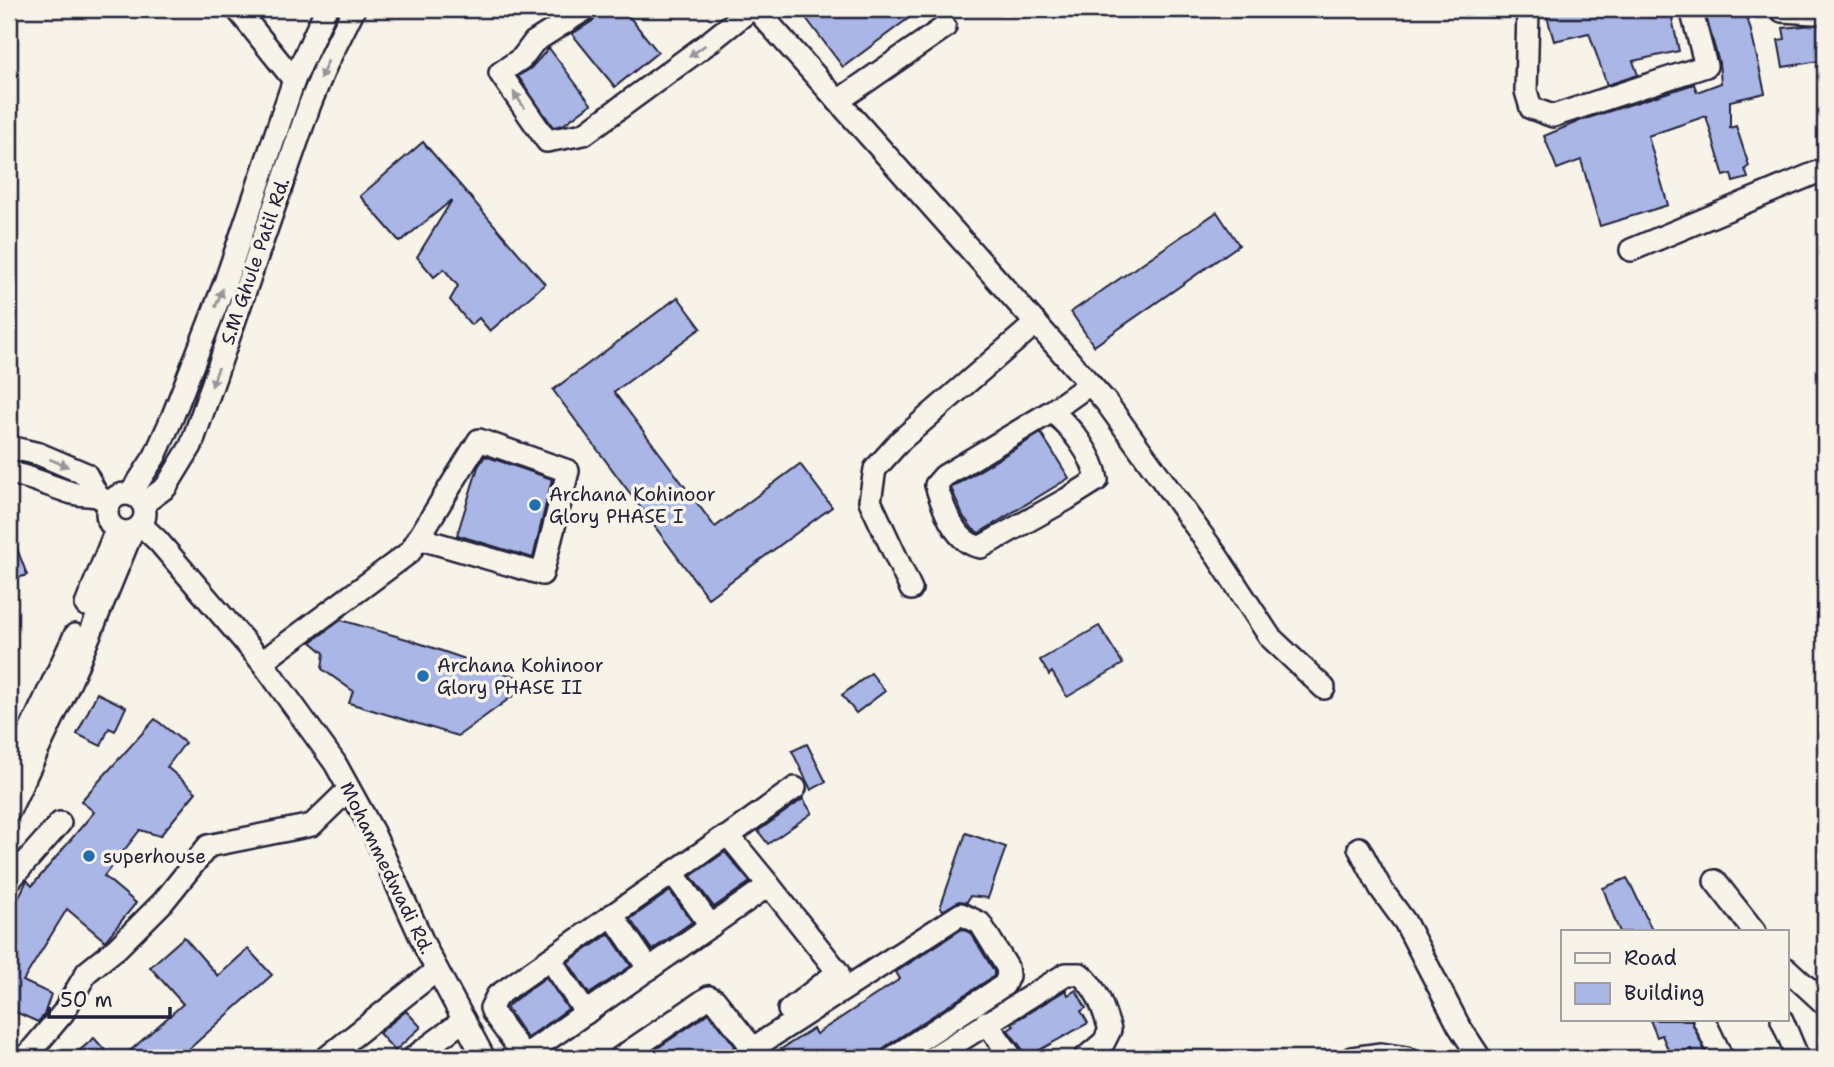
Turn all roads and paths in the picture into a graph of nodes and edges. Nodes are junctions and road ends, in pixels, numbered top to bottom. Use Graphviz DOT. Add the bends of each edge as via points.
graph roads {
  1 [pos="236,9"];
  2 [pos="326,9"];
  3 [pos="354,9"];
  4 [pos="586,9"];
  5 [pos="751,9"];
  6 [pos="756,9"];
  7 [pos="1528,9"];
  8 [pos="1691,9"];
  9 [pos="1782,11"];
  10 [pos="1825,11"];
  11 [pos="945,27"];
  12 [pos="294,80"];
  13 [pos="838,101"];
  14 [pos="1825,169"];
  15 [pos="1631,250"];
  16 [pos="1036,323"];
  17 [pos="1090,384"];
  18 [pos="1052,411"];
  19 [pos="9,447"];
  20 [pos="9,472"];
  21 [pos="103,499"];
  22 [pos="132,517"];
  23 [pos="414,545"];
  24 [pos="911,589"];
  25 [pos="262,662"];
  26 [pos="1324,688"];
  27 [pos="9,776"];
  28 [pos="795,788"];
  29 [pos="349,789"];
  30 [pos="9,811"];
  31 [pos="60,823"];
  32 [pos="727,837"];
  33 [pos="1359,848"];
  34 [pos="673,873"];
  35 [pos="9,881"];
  36 [pos="1715,881"];
  37 [pos="769,886"];
  38 [pos="612,915"];
  39 [pos="711,926"];
  40 [pos="1753,930"];
  41 [pos="550,959"];
  42 [pos="649,969"];
  43 [pos="437,970"];
  44 [pos="1788,971"];
  45 [pos="1825,1004"];
  46 [pos="586,1013"];
  47 [pos="464,1020"];
  48 [pos="1704,1021"];
  49 [pos="1782,1021"];
  50 [pos="986,1022"];
  51 [pos="745,1050"];
  52 [pos="1098,1054"];
  53 [pos="533,1055"];
  54 [pos="623,1057"];
  55 [pos="25,1058"];
  56 [pos="326,1058"];
  57 [pos="414,1058"];
  58 [pos="484,1058"];
  59 [pos="727,1058"];
  60 [pos="892,1058"];
  61 [pos="932,1058"];
  62 [pos="1012,1058"];
  63 [pos="1352,1058"];
  64 [pos="1406,1058"];
  65 [pos="1480,1058"];
  66 [pos="1722,1058"];
  67 [pos="1798,1058"];
  1 -- 12 [label="street"];
  2 -- 12 [label="street, S.M Ghule Patil Rd."];
  3 -- 22 [label="street, S.M Ghule Patil Rd., one-way" via="310,104 191,446 166,487"];
  5 -- 4 [label="street, one-way" via="584,134 547,141 500,73 522,58 534,42"];
  6 -- 13 [label="street"];
  7 -- 8 [label="street" via="1526,91 1531,108 1553,116 1706,66"];
  9 -- 10 [label="street"];
  11 -- 13 [label="street"];
  22 -- 12 [label="street, S.M Ghule Patil Rd., one-way" via="226,280"];
  13 -- 16 [label="street"];
  14 -- 15 [label="street"];
  16 -- 17 [label="street"];
  16 -- 24 [label="street" via="901,440 875,469 870,501"];
  17 -- 18 [label="street"];
  17 -- 26 [label="street" via="1217,556 1270,637"];
  18 -- 18 [label="street" via="936,485 964,541 981,547 1097,480 1095,466"];
  19 -- 21 [label="street, one-way" via="86,474"];
  20 -- 21 [label="street"];
  21 -- 22 [label="street" via="122,493"];
  22 -- 25 [label="street, Mohammedwadi Rd."];
  22 -- 27 [label="street"];
  22 -- 30 [label="street" via="71,680"];
  23 -- 23 [label="street" via="479,440 568,471 542,574"];
  23 -- 25 [label="street"];
  25 -- 29 [label="street, Mohammedwadi Rd."];
  28 -- 32 [label="street"];
  29 -- 43 [label="street, Mohammedwadi Rd."];
  29 -- 55 [label="street" via="312,825 208,846 163,902 87,972 64,1013"];
  31 -- 35 [label="street"];
  32 -- 34 [label="street"];
  32 -- 37 [label="street"];
  33 -- 65 [label="street"];
  34 -- 38 [label="street"];
  34 -- 39 [label="street"];
  36 -- 40 [label="street"];
  37 -- 39 [label="street"];
  37 -- 51 [label="street" via="838,972"];
  38 -- 41 [label="street"];
  38 -- 42 [label="street"];
  39 -- 42 [label="street"];
  41 -- 46 [label="street"];
  41 -- 53 [label="street" via="497,996 491,1008"];
  42 -- 46 [label="street"];
  43 -- 47 [label="street, Mohammedwadi Rd."];
  43 -- 56 [label="street"];
  44 -- 45 [label="street"];
  46 -- 53 [label="street"];
  47 -- 57 [label="street"];
  47 -- 58 [label="street, Mohammedwadi Rd."];
  48 -- 66 [label="street"];
  49 -- 67 [label="street"];
  50 -- 52 [label="street" via="1066,974 1080,974 1092,984 1110,1030"];
  50 -- 61 [label="street"];
  50 -- 62 [label="street"];
  51 -- 54 [label="street" via="709,997"];
  51 -- 59 [label="street"];
  51 -- 60 [label="street" via="961,914 980,923 1007,967 1004,985"];
  63 -- 64 [label="street" via="1381,1054"];
}
